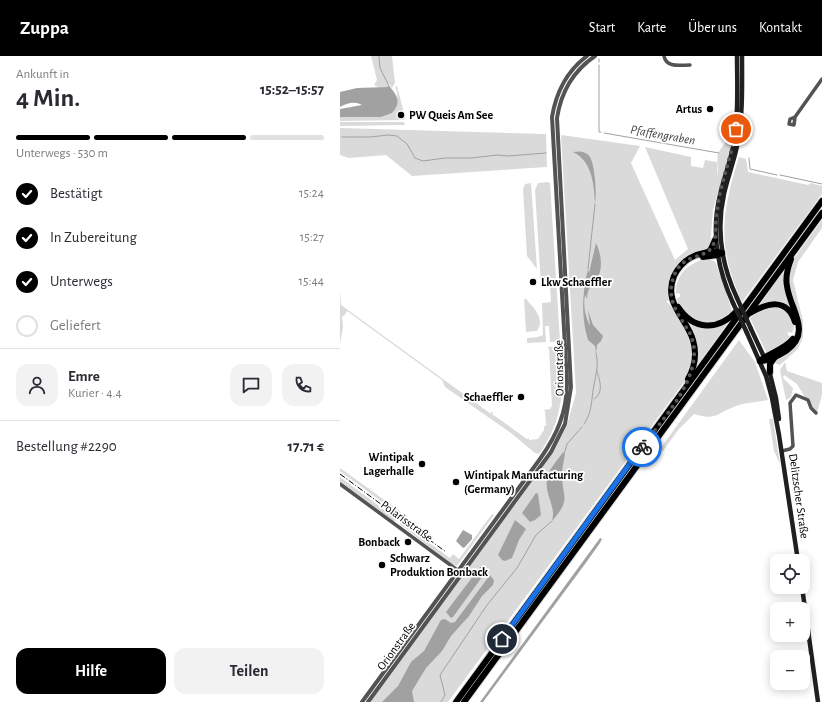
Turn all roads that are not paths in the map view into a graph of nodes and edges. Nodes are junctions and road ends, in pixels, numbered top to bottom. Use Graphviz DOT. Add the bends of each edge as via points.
graph roads {
  1 [pos="594,56"];
  2 [pos="664,56"];
  3 [pos="737,56"];
  4 [pos="742,56"];
  5 [pos="585,58"];
  6 [pos="690,65"];
  7 [pos="822,79"];
  8 [pos="795,117"];
  9 [pos="822,201"];
  10 [pos="822,213"];
  11 [pos="715,240"];
  12 [pos="796,248"];
  13 [pos="707,252"];
  14 [pos="719,253"];
  15 [pos="752,296"];
  16 [pos="748,314"];
  17 [pos="749,331"];
  18 [pos="775,357"];
  19 [pos="763,360"];
  20 [pos="770,372"];
  21 [pos="676,401"];
  22 [pos="816,413"];
  23 [pos="780,435"];
  24 [pos="782,452"];
  25 [pos="340,484"];
  26 [pos="797,554"];
  27 [pos="460,572"];
  28 [pos="803,594"];
  29 [pos="362,702"];
  30 [pos="368,702"];
  31 [pos="456,702"];
  32 [pos="464,702"];
  33 [pos="818,702"];
  1 -- 5 [label="street, Orionstraße"];
  2 -- 6 [label="street" via="669,64"];
  3 -- 11 [label="main road" via="736,129 718,202"];
  4 -- 14 [label="main road" via="740,129 722,206"];
  5 -- 27 [label="street, Orionstraße" via="564,82 556,99 552,117 567,382 563,416 550,446"];
  7 -- 8 [label="street"];
  9 -- 15 [label="highway"];
  10 -- 12 [label="highway"];
  11 -- 13 [label="highway"];
  11 -- 14 [label="main road"];
  12 -- 16 [label="highway"];
  12 -- 18 [label="highway" via="788,268 786,284 798,319 799,332 790,348"];
  13 -- 14 [label="highway"];
  13 -- 21 [label="highway" via="685,261 676,271 672,283 672,302 692,338 695,354 691,375"];
  14 -- 15 [label="highway" via="694,260 678,276 674,295 684,316 703,325 720,324 730,319"];
  14 -- 17 [label="main road, bridge"];
  14 -- 17 [label="main road, bridge" via="721,274 733,303"];
  15 -- 21 [label="highway"];
  16 -- 19 [label="highway" via="765,305 774,304 788,309 793,316 796,328 793,339"];
  16 -- 32 [label="highway"];
  17 -- 19 [label="main road"];
  18 -- 19 [label="highway"];
  18 -- 20 [label="highway" via="771,362"];
  19 -- 20 [label="main road"];
  19 -- 23 [label="main road"];
  20 -- 23 [label="main road"];
  21 -- 31 [label="highway"];
  22 -- 24 [label="street" via="808,400 796,395 790,403 793,446"];
  23 -- 24 [label="main road, Delitzscher Straße"];
  24 -- 26 [label="main road, Delitzscher Straße"];
  25 -- 27 [label="street, Polarisstraße"];
  27 -- 29 [label="street, Orionstraße"];
  27 -- 30 [label="street, Orionstraße"];
  28 -- 33 [label="main road"];
}
